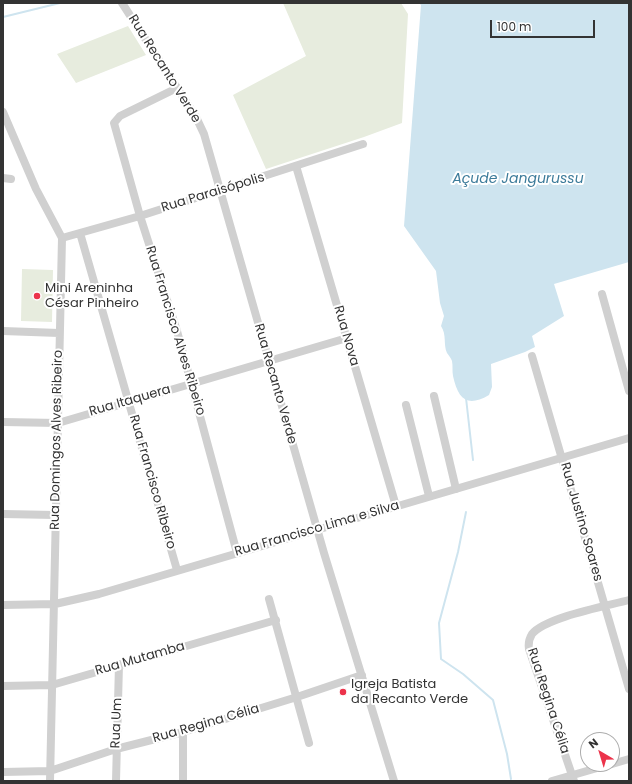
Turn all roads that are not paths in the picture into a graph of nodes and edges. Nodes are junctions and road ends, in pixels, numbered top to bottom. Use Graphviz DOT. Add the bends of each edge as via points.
graph roads {
  1 [pos="122,3"];
  2 [pos="177,88"];
  3 [pos="3,112"];
  4 [pos="363,144"];
  5 [pos="296,166"];
  6 [pos="220,190"];
  7 [pos="140,216"];
  8 [pos="80,233"];
  9 [pos="62,238"];
  10 [pos="602,294"];
  11 [pos="3,331"];
  12 [pos="59,332"];
  13 [pos="347,338"];
  14 [pos="532,356"];
  15 [pos="268,360"];
  16 [pos="192,383"];
  17 [pos="629,390"];
  18 [pos="434,396"];
  19 [pos="129,400"];
  20 [pos="406,405"];
  21 [pos="3,422"];
  22 [pos="58,422"];
  23 [pos="629,438"];
  24 [pos="562,457"];
  25 [pos="456,488"];
  26 [pos="429,496"];
  27 [pos="396,506"];
  28 [pos="3,514"];
  29 [pos="55,515"];
  30 [pos="318,530"];
  31 [pos="237,553"];
  32 [pos="176,570"];
  33 [pos="269,599"];
  34 [pos="629,600"];
  35 [pos="55,604"];
  36 [pos="3,605"];
  37 [pos="604,607"];
  38 [pos="276,620"];
  39 [pos="119,664"];
  40 [pos="362,675"];
  41 [pos="52,685"];
  42 [pos="3,686"];
  43 [pos="629,688"];
  44 [pos="296,697"];
  45 [pos="183,732"];
  46 [pos="309,743"];
  47 [pos="116,749"];
  48 [pos="50,771"];
  49 [pos="3,772"];
  50 [pos="589,772"];
  51 [pos="573,778"];
  52 [pos="50,781"];
  53 [pos="116,781"];
  54 [pos="183,781"];
  55 [pos="394,781"];
  56 [pos="552,781"];
  1 -- 2 [label="street, Rua Recanto Verde"];
  2 -- 6 [label="street, Rua Recanto Verde" via="196,116 204,134"];
  2 -- 7 [label="street, Rua Francisco Alves Ribeiro" via="124,114 114,123"];
  3 -- 9 [label="street, Rua Domingos Alves Ribeiro" via="36,189"];
  4 -- 5 [label="street, Rua Paraisópolis"];
  5 -- 6 [label="street, Rua Paraisópolis"];
  5 -- 13 [label="street, Rua Nova"];
  6 -- 7 [label="street, Rua Paraisópolis"];
  6 -- 15 [label="street, Rua Recanto Verde"];
  7 -- 8 [label="street, Rua Paraisópolis"];
  7 -- 16 [label="street, Rua Francisco Alves Ribeiro"];
  8 -- 9 [label="street, Rua Paraisópolis"];
  8 -- 19 [label="street, Rua Francisco Ribeiro"];
  9 -- 12 [label="street, Rua Domingos Alves Ribeiro"];
  10 -- 17 [label="street"];
  11 -- 12 [label="street"];
  12 -- 22 [label="street, Rua Domingos Alves Ribeiro"];
  13 -- 15 [label="street, Rua Itaquera"];
  13 -- 27 [label="street, Rua Nova"];
  14 -- 24 [label="street, Rua Justino Soares"];
  15 -- 16 [label="street, Rua Itaquera"];
  15 -- 30 [label="street, Rua Recanto Verde"];
  16 -- 19 [label="street, Rua Itaquera"];
  16 -- 31 [label="street, Rua Francisco Alves Ribeiro"];
  18 -- 25 [label="street"];
  19 -- 22 [label="street, Rua Itaquera"];
  19 -- 32 [label="street, Rua Francisco Ribeiro"];
  20 -- 26 [label="street"];
  21 -- 22 [label="street, Rua Itaquera"];
  22 -- 29 [label="street, Rua Domingos Alves Ribeiro"];
  23 -- 24 [label="street, Rua Francisco Lima e Silva"];
  24 -- 25 [label="street, Rua Francisco Lima e Silva"];
  24 -- 37 [label="street, Rua Justino Soares"];
  25 -- 26 [label="street, Rua Francisco Lima e Silva"];
  26 -- 27 [label="street, Rua Francisco Lima e Silva"];
  27 -- 30 [label="street, Rua Francisco Lima e Silva"];
  28 -- 29 [label="street"];
  29 -- 35 [label="street, Rua Domingos Alves Ribeiro"];
  30 -- 31 [label="street, Rua Francisco Lima e Silva"];
  30 -- 40 [label="street, Rua Recanto Verde"];
  31 -- 32 [label="street, Rua Francisco Lima e Silva"];
  32 -- 35 [label="street, Rua Francisco Lima e Silva" via="99,594"];
  33 -- 38 [label="street"];
  34 -- 37 [label="street, Rua Regina Célia"];
  35 -- 36 [label="street, Rua Francisco Lima e Silva"];
  35 -- 41 [label="street, Rua Domingos Alves Ribeiro"];
  37 -- 43 [label="street, Rua Justino Soares"];
  37 -- 51 [label="street, Rua Regina Célia" via="546,625 533,633 528,643"];
  38 -- 39 [label="street, Rua Mutamba"];
  38 -- 44 [label="street"];
  39 -- 41 [label="street, Rua Mutamba"];
  39 -- 47 [label="street, Rua Um"];
  40 -- 44 [label="street, Rua Regina Célia"];
  40 -- 55 [label="street, Rua Recanto Verde"];
  41 -- 42 [label="street, Rua Mutamba"];
  41 -- 48 [label="street, Rua Domingos Alves Ribeiro"];
  44 -- 45 [label="street, Rua Regina Célia"];
  44 -- 46 [label="street"];
  45 -- 47 [label="street, Rua Regina Célia"];
  45 -- 54 [label="street"];
  47 -- 48 [label="street, Rua Regina Célia"];
  47 -- 53 [label="street, Rua Um"];
  48 -- 49 [label="street, Rua Regina Célia"];
  48 -- 52 [label="street, Rua Domingos Alves Ribeiro"];
  50 -- 51 [label="street"];
  51 -- 56 [label="street"];
}
